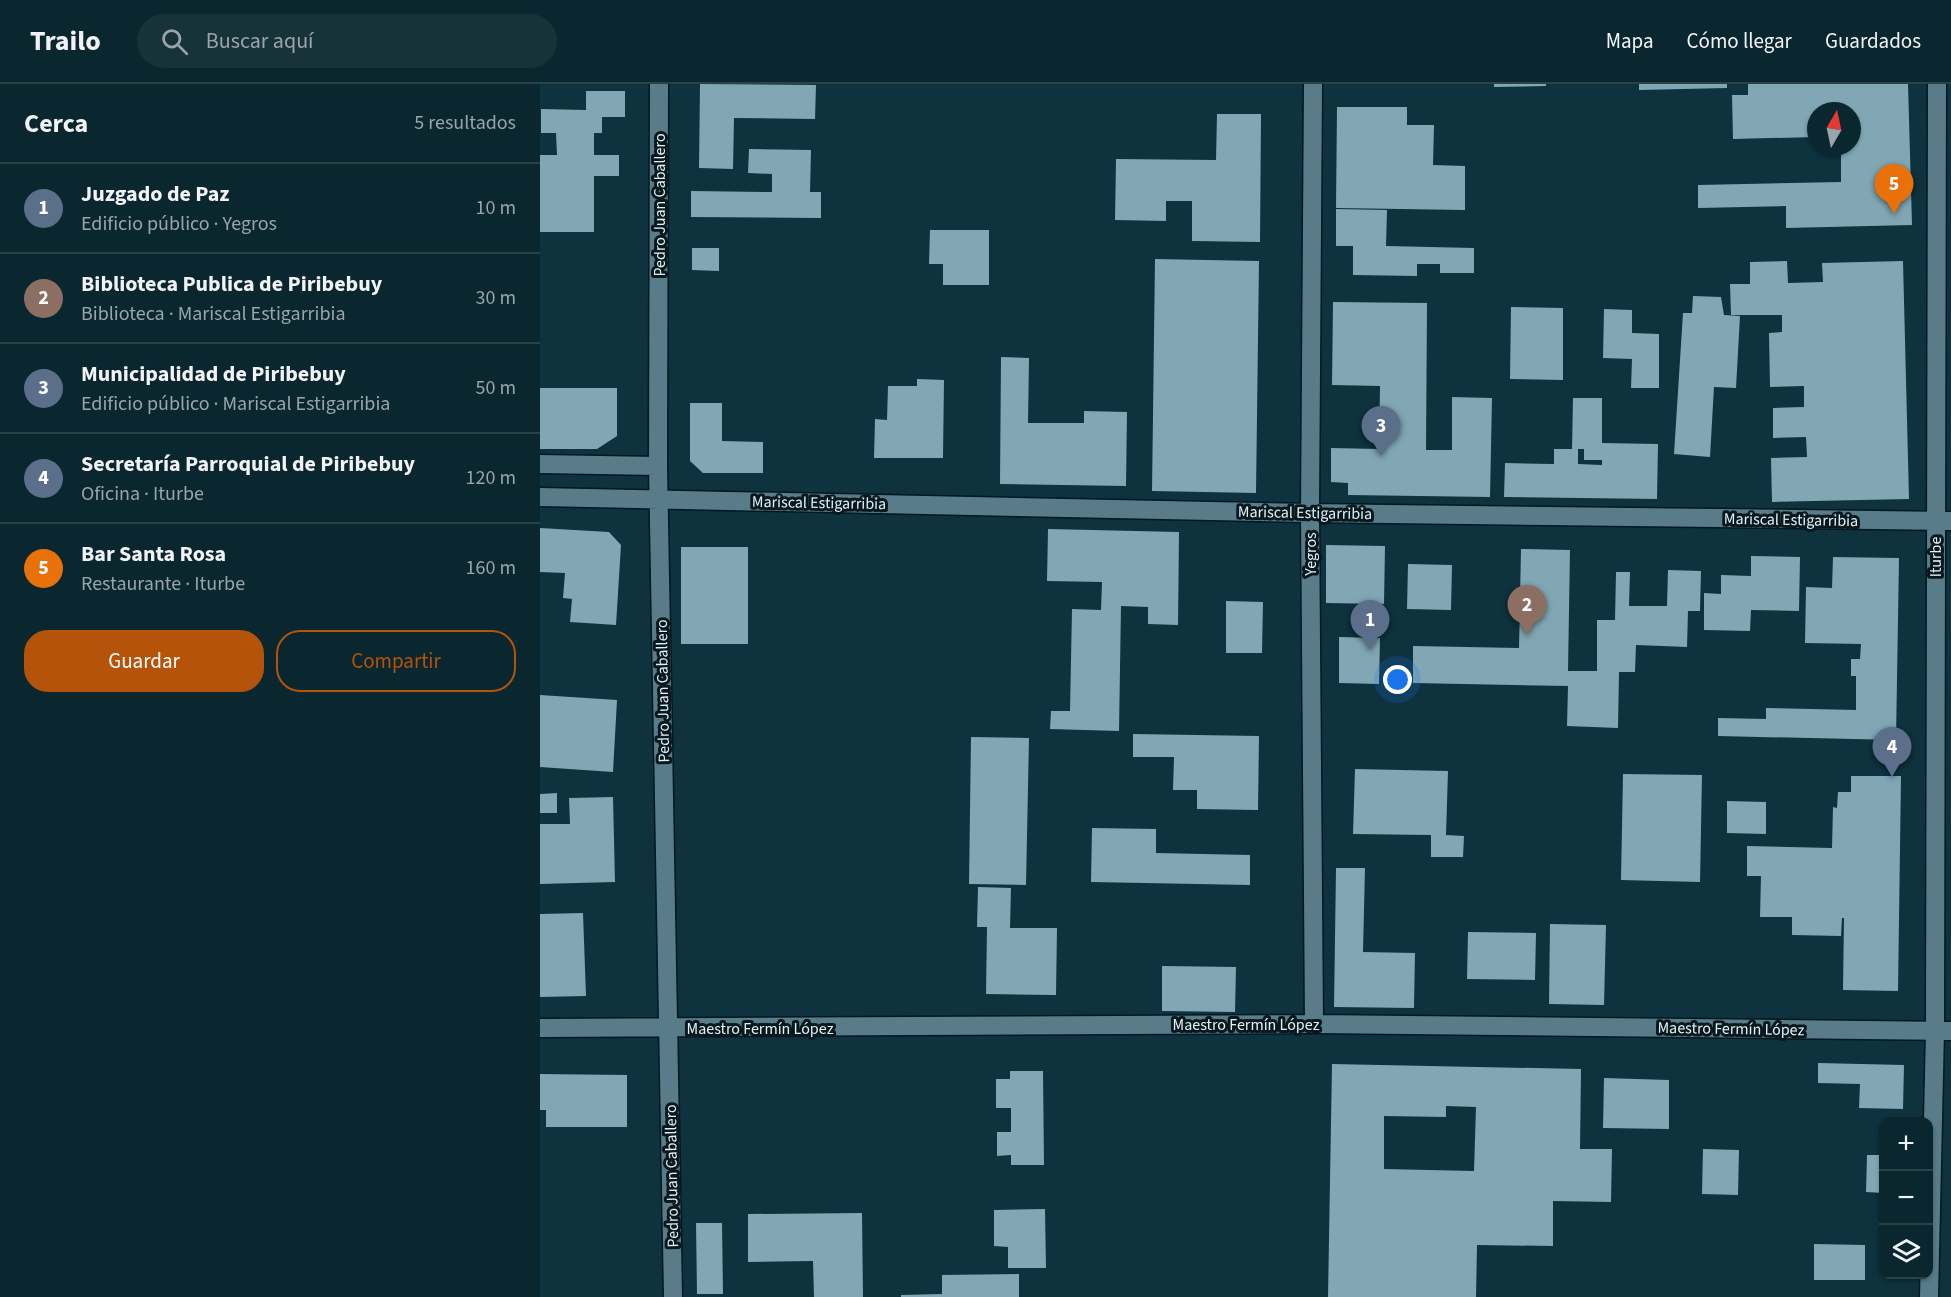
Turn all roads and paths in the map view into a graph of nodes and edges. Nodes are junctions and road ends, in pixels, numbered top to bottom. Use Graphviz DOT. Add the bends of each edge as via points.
graph roads {
  1 [pos="659,84"];
  2 [pos="1313,84"];
  3 [pos="1937,84"];
  4 [pos="540,464"];
  5 [pos="658,466"];
  6 [pos="540,497"];
  7 [pos="659,499"];
  8 [pos="1310,513"];
  9 [pos="1943,521"];
  10 [pos="1314,1024"];
  11 [pos="540,1028"];
  12 [pos="668,1028"];
  13 [pos="1943,1031"];
  14 [pos="673,1297"];
  15 [pos="1929,1297"];
  1 -- 5 [label="street, Pedro Juan Caballero"];
  2 -- 8 [label="street, Yegros"];
  3 -- 9 [label="street, Iturbe"];
  4 -- 5 [label="street"];
  5 -- 7 [label="street, Pedro Juan Caballero"];
  6 -- 7 [label="street, Mariscal Estigarribia"];
  7 -- 8 [label="street, Mariscal Estigarribia"];
  7 -- 12 [label="street, Pedro Juan Caballero"];
  8 -- 9 [label="street, Mariscal Estigarribia"];
  8 -- 10 [label="street, Yegros"];
  9 -- 13 [label="street, Iturbe"];
  10 -- 12 [label="street, Maestro Fermín López"];
  10 -- 13 [label="street, Maestro Fermín López"];
  11 -- 12 [label="street, Maestro Fermín López"];
  12 -- 14 [label="street, Pedro Juan Caballero"];
  13 -- 15 [label="street, Iturbe"];
}
